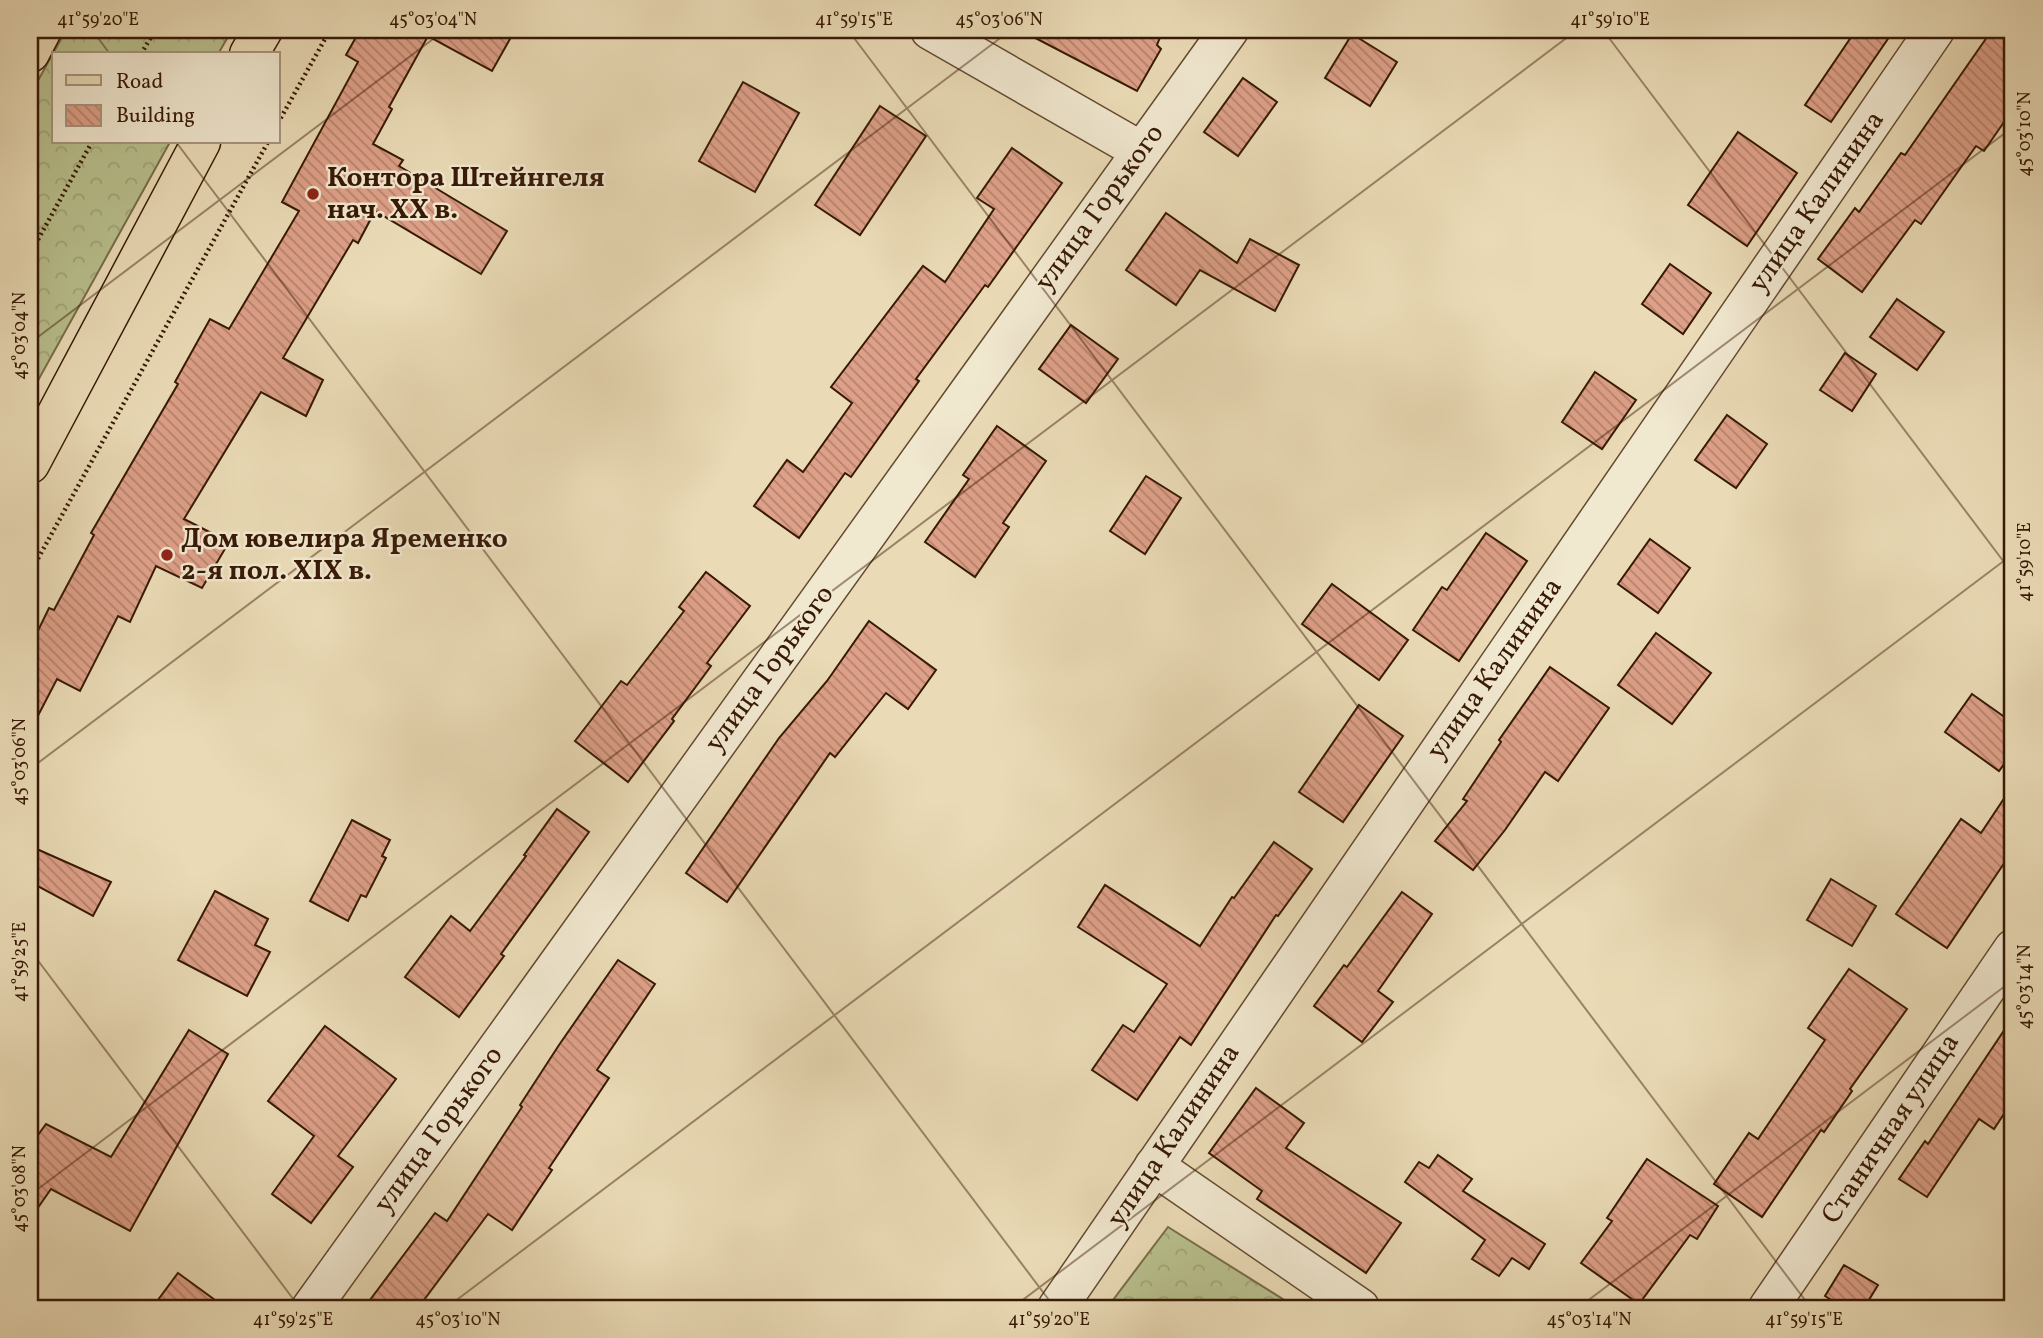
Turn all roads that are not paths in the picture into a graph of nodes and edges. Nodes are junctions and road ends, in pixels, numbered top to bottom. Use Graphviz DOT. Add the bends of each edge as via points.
graph roads {
  1 [pos="42,30"];
  2 [pos="263,30"];
  3 [pos="930,30"];
  4 [pos="1935,30"];
  5 [pos="1217,33"];
  6 [pos="30,52"];
  7 [pos="250,52"];
  8 [pos="200,144"];
  9 [pos="1141,151"];
  10 [pos="30,464"];
  11 [pos="2013,949"];
  12 [pos="1154,1166"];
  13 [pos="311,1308"];
  14 [pos="1057,1308"];
  15 [pos="1360,1308"];
  16 [pos="1768,1308"];
  1 -- 6 [label="main road"];
  2 -- 7 [label="main road"];
  3 -- 9 [label="street"];
  4 -- 12 [label="street, улица Калинина"];
  5 -- 9 [label="street, улица Горького"];
  8 -- 10 [label="main road"];
  9 -- 13 [label="street, улица Горького"];
  11 -- 16 [label="street, Станичная улица"];
  12 -- 14 [label="street, улица Калинина"];
  12 -- 15 [label="street"];
}
